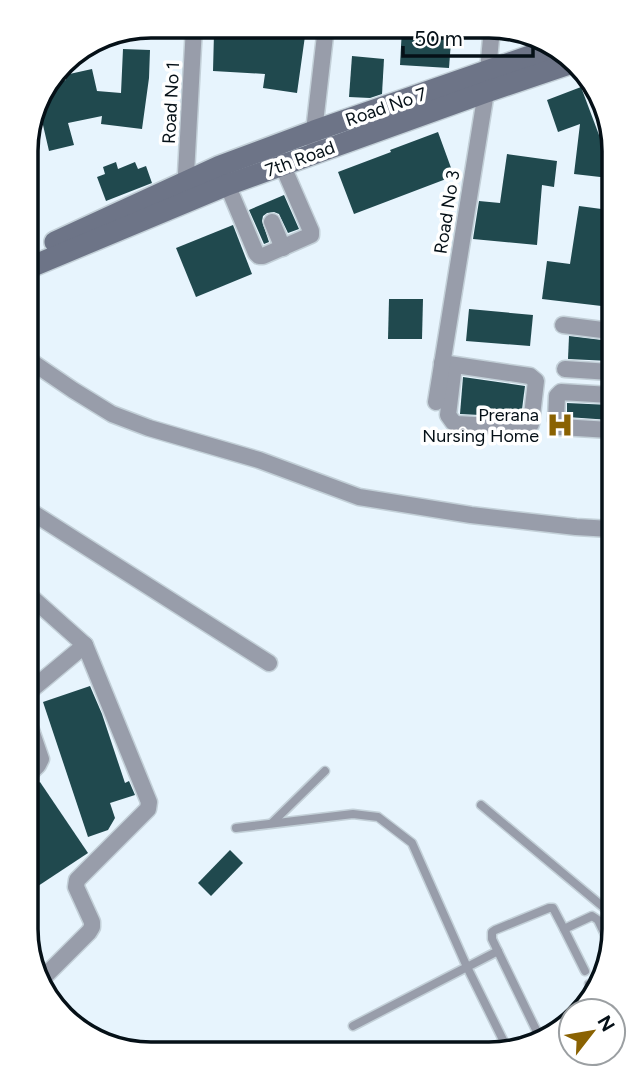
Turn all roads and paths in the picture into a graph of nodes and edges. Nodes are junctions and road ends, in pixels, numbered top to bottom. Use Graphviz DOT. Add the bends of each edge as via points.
graph roads {
  1 [pos="193,38"];
  2 [pos="325,38"];
  3 [pos="491,38"];
  4 [pos="544,53"];
  5 [pos="561,65"];
  6 [pos="487,82"];
  7 [pos="314,131"];
  8 [pos="275,146"];
  9 [pos="313,155"];
  10 [pos="283,166"];
  11 [pos="224,176"];
  12 [pos="185,192"];
  13 [pos="272,222"];
  14 [pos="283,248"];
  15 [pos="38,250"];
  16 [pos="38,263"];
  17 [pos="563,325"];
  18 [pos="602,330"];
  19 [pos="448,364"];
  20 [pos="38,365"];
  21 [pos="565,369"];
  22 [pos="602,371"];
  23 [pos="602,395"];
  24 [pos="436,402"];
  25 [pos="602,430"];
  26 [pos="38,516"];
  27 [pos="602,528"];
  28 [pos="38,603"];
  29 [pos="85,645"];
  30 [pos="268,663"];
  31 [pos="38,684"];
  32 [pos="325,771"];
  33 [pos="481,805"];
  34 [pos="271,824"];
  35 [pos="236,828"];
  36 [pos="602,906"];
  37 [pos="602,928"];
  38 [pos="564,929"];
  39 [pos="498,951"];
  40 [pos="467,967"];
  41 [pos="585,971"];
  42 [pos="47,974"];
  43 [pos="353,1026"];
  44 [pos="537,1032"];
  45 [pos="503,1041"];
  1 -- 12 [label="street, Road No 1"];
  2 -- 7 [label="street"];
  3 -- 6 [label="street, Road No 3"];
  4 -- 6 [label="street, Road No 7"];
  5 -- 6 [label="street, 7th Road"];
  6 -- 7 [label="street, Road No 7"];
  6 -- 9 [label="street, 7th Road"];
  6 -- 19 [label="street, Road No 3"];
  7 -- 8 [label="street, Road No 7"];
  7 -- 9 [label="street"];
  8 -- 10 [label="street"];
  8 -- 11 [label="street, Road No 7"];
  9 -- 10 [label="street, 7th Road"];
  10 -- 11 [label="street, 7th Road"];
  10 -- 14 [label="street" via="311,234"];
  11 -- 12 [label="street, Road No 7"];
  11 -- 14 [label="street" via="256,253 263,256"];
  12 -- 15 [label="street, Road No 7"];
  12 -- 16 [label="street"];
  13 -- 14 [label="street"];
  17 -- 18 [label="street"];
  19 -- 19 [label="street" via="534,378 531,424 526,428 453,422 448,415"];
  19 -- 24 [label="street, Road No 3"];
  20 -- 27 [label="street" via="112,414 260,460 359,497"];
  21 -- 22 [label="street"];
  23 -- 25 [label="street" via="561,392 556,420 560,427"];
  26 -- 30 [label="street"];
  28 -- 29 [label="street"];
  29 -- 31 [label="street"];
  29 -- 42 [label="street" via="149,802 148,809 77,880 92,927"];
  32 -- 34 [label="lane"];
  33 -- 36 [label="lane"];
  34 -- 35 [label="lane"];
  34 -- 40 [label="lane" via="353,814 378,817 400,832 412,843"];
  37 -- 38 [label="lane" via="592,916"];
  38 -- 39 [label="lane" via="555,910 549,908 495,930 491,935"];
  38 -- 41 [label="lane"];
  39 -- 40 [label="lane"];
  39 -- 44 [label="lane"];
  40 -- 43 [label="lane"];
  40 -- 45 [label="lane"];
}
